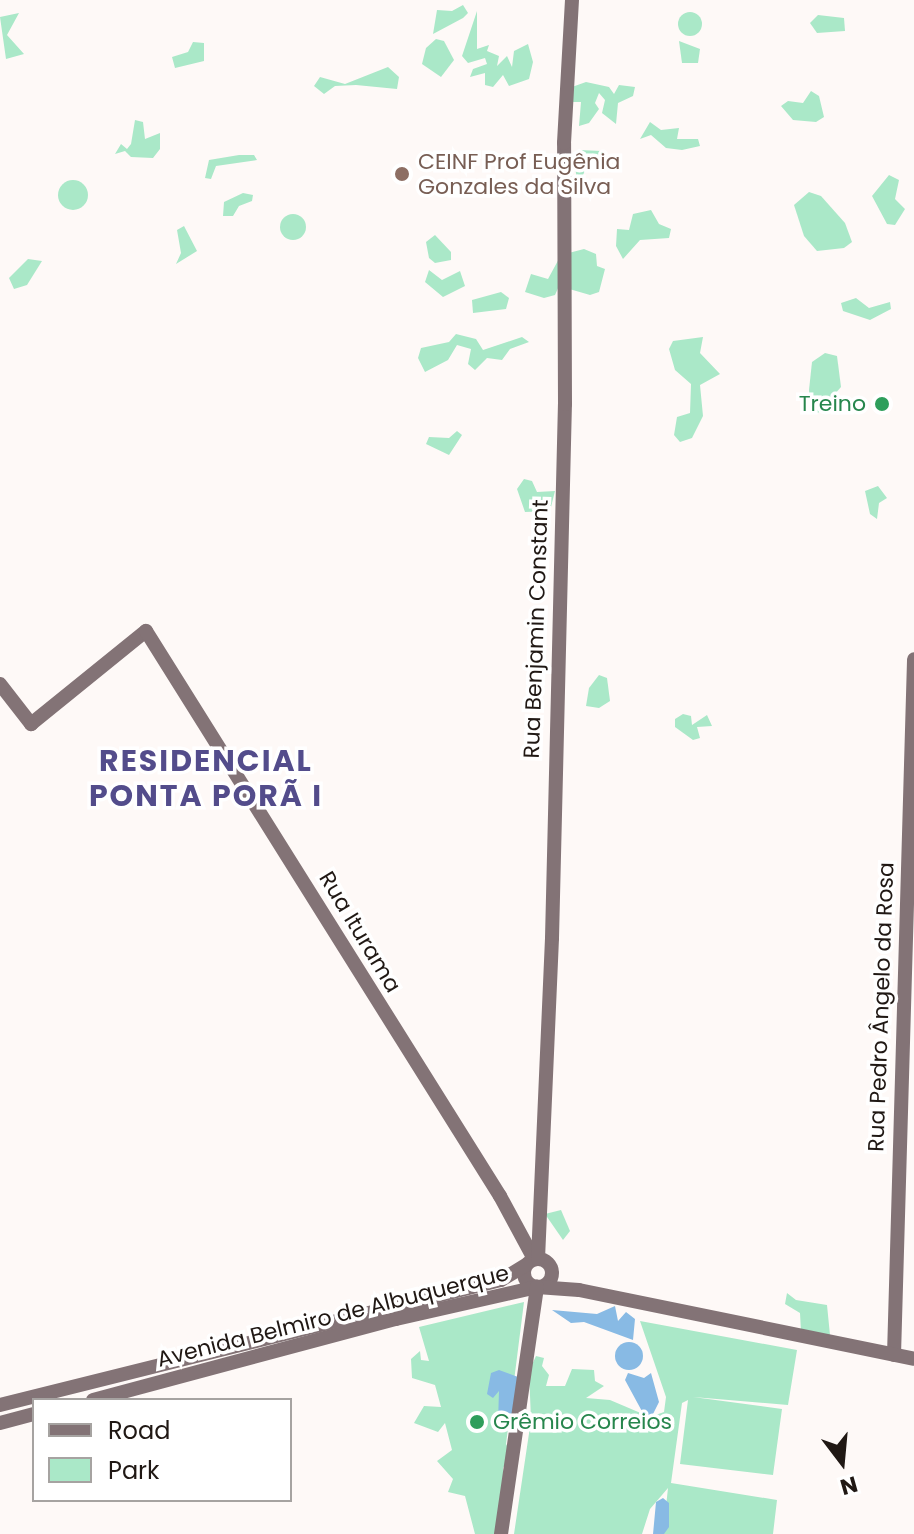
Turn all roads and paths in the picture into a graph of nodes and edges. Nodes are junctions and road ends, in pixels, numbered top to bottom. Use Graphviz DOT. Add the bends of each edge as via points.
graph roads {
  1 [pos="572,0"];
  2 [pos="914,659"];
  3 [pos="0,684"];
  4 [pos="532,1261"];
  5 [pos="551,1267"];
  6 [pos="537,1287"];
  7 [pos="579,1290"];
  8 [pos="894,1355"];
  9 [pos="914,1359"];
  10 [pos="100,1398"];
  11 [pos="0,1405"];
  12 [pos="32,1415"];
  13 [pos="0,1423"];
  14 [pos="501,1534"];
  1 -- 4 [label="main road, Rua Benjamin Constant" via="564,143 565,404 547,1092"];
  2 -- 8 [label="main road, Rua Pedro Ângelo da Rosa"];
  3 -- 4 [label="main road, Rua Iturama" via="31,724 146,631 434,1092"];
  4 -- 5 [label="main road"];
  4 -- 6 [label="main road, Rua Iturama" via="526,1281"];
  4 -- 11 [label="main road, Avenida Belmiro de Albuquerque" via="501,1280"];
  5 -- 6 [label="main road" via="549,1283"];
  5 -- 7 [label="main road"];
  6 -- 7 [label="main road, Avenida Belmiro de Albuquerque"];
  6 -- 10 [label="main road, Avenida Belmiro de Albuquerque"];
  6 -- 14 [label="main road"];
  7 -- 8 [label="main road, Avenida Belmiro de Albuquerque"];
  8 -- 9 [label="main road, Avenida Belmiro de Albuquerque"];
  12 -- 13 [label="main road"];
}
